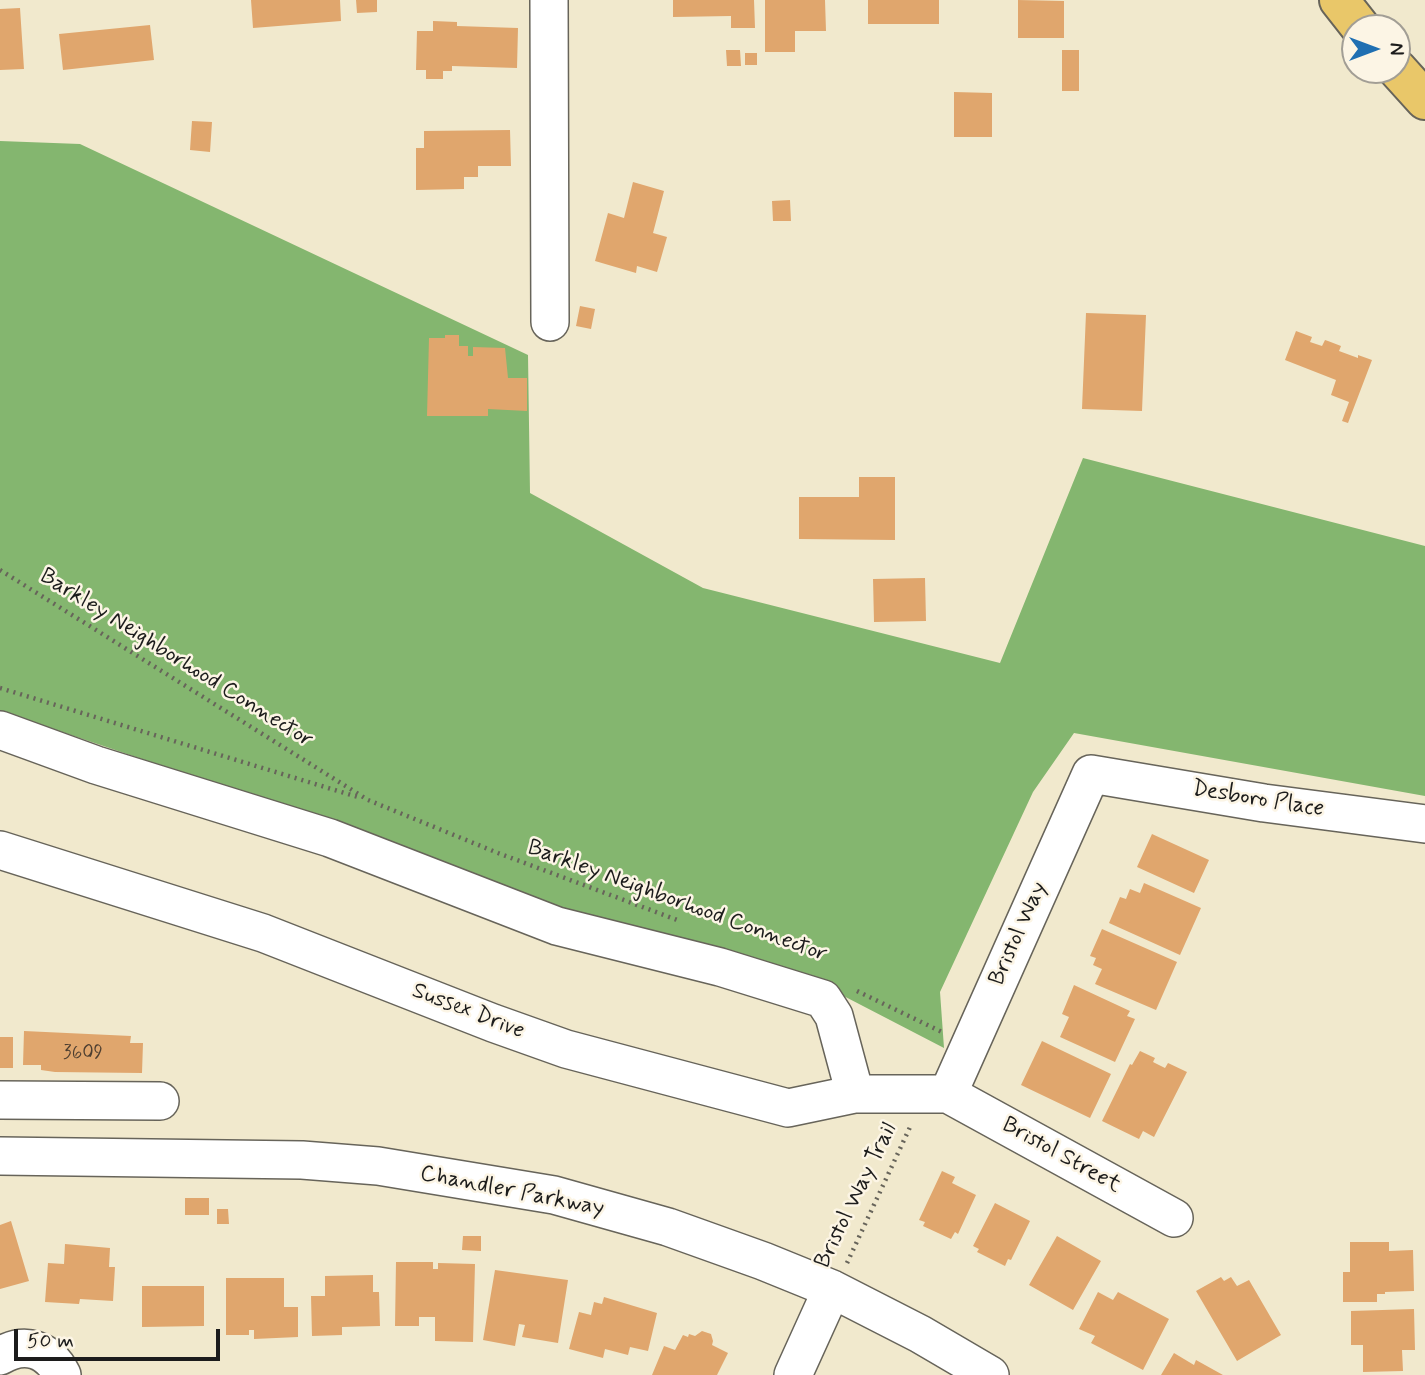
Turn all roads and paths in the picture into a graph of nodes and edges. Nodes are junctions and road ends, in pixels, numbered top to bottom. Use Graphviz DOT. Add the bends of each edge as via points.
graph roads {
  1 [pos="549,0"];
  2 [pos="1339,0"];
  3 [pos="1350,14"];
  4 [pos="1411,84"];
  5 [pos="1425,100"];
  6 [pos="550,322"];
  7 [pos="0,570"];
  8 [pos="0,688"];
  9 [pos="0,730"];
  10 [pos="1090,774"];
  11 [pos="368,800"];
  12 [pos="1425,824"];
  13 [pos="0,850"];
  14 [pos="689,925"];
  15 [pos="853,989"];
  16 [pos="970,1045"];
  17 [pos="855,1094"];
  18 [pos="948,1094"];
  19 [pos="0,1100"];
  20 [pos="160,1101"];
  21 [pos="0,1156"];
  22 [pos="1174,1218"];
  23 [pos="832,1289"];
  24 [pos="0,1356"];
  25 [pos="62,1375"];
  26 [pos="793,1375"];
  27 [pos="990,1375"];
  1 -- 6 [label="street"];
  2 -- 3 [label="main road"];
  4 -- 5 [label="main road"];
  7 -- 11 [label="path, Barkley Neighborhood Connector"];
  8 -- 11 [label="path, Barkley Neighborhood Connector"];
  9 -- 17 [label="street" via="330,838 557,926 720,967 823,999 834,1016"];
  10 -- 12 [label="street, Desboro Place"];
  10 -- 16 [label="street, Bristol Way"];
  11 -- 14 [label="path, Barkley Neighborhood Connector"];
  13 -- 17 [label="street, Sussex Drive" via="263,933 566,1049 788,1108"];
  15 -- 16 [label="path"];
  16 -- 18 [label="street, Bristol Way"];
  17 -- 18 [label="street, Sussex Drive"];
  18 -- 22 [label="street, Bristol Street"];
  18 -- 23 [label="path, Bristol Way Trail" via="915,1115"];
  19 -- 20 [label="street"];
  21 -- 23 [label="street, Chandler Parkway" via="238,1158 378,1166 554,1195 668,1227"];
  23 -- 26 [label="street"];
  23 -- 27 [label="street, Chandler Parkway"];
  24 -- 25 [label="street" via="9,1350 36,1349 57,1364"];
}
